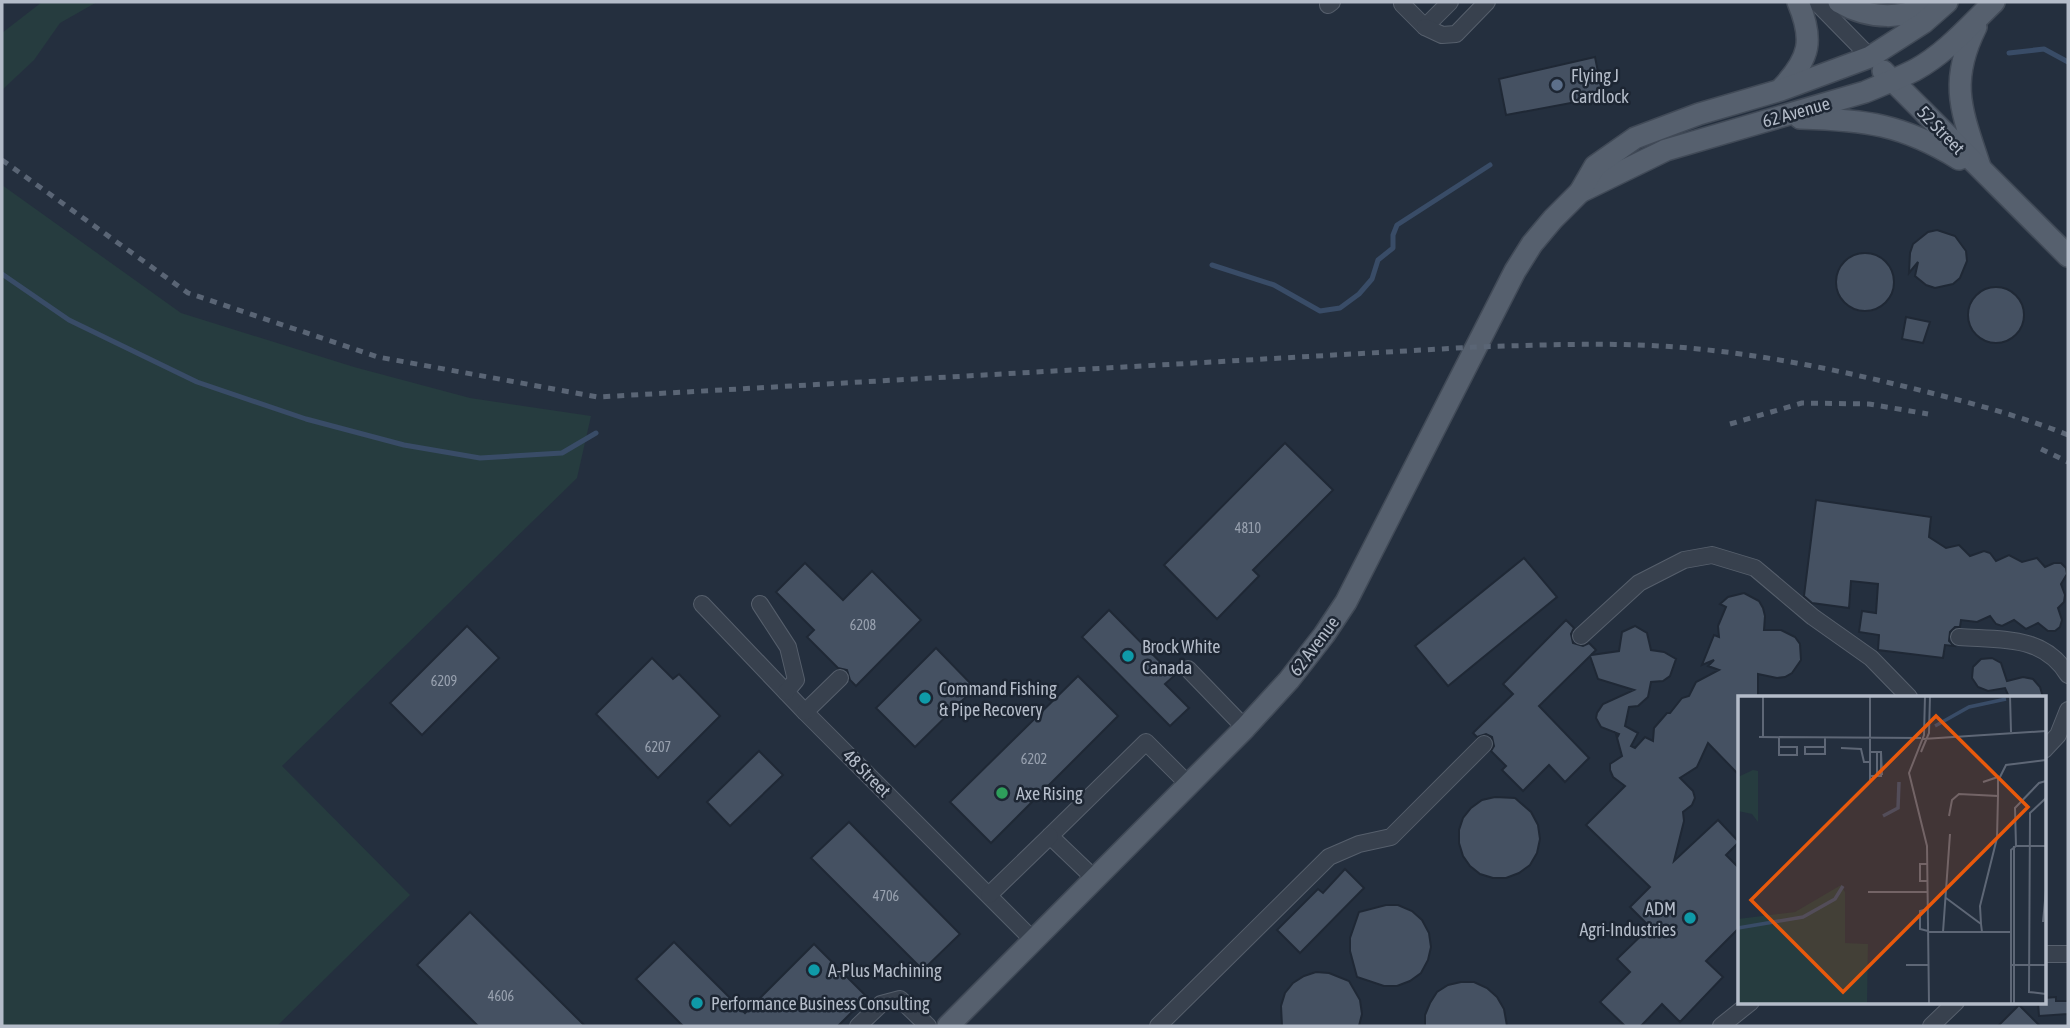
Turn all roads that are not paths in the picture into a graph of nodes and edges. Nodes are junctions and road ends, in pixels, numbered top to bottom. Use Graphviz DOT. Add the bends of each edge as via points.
graph roads {
  1 [pos="1450,2"];
  2 [pos="1487,2"];
  3 [pos="1798,2"];
  4 [pos="1816,2"];
  5 [pos="1839,2"];
  6 [pos="1937,2"];
  7 [pos="1947,2"];
  8 [pos="1994,2"];
  9 [pos="1402,3"];
  10 [pos="1424,26"];
  11 [pos="1870,57"];
  12 [pos="1893,81"];
  13 [pos="1781,90"];
  14 [pos="1781,118"];
  15 [pos="1982,172"];
  16 [pos="1580,192"];
  17 [pos="2068,257"];
  18 [pos="702,604"];
  19 [pos="760,604"];
  20 [pos="1581,636"];
  21 [pos="1959,637"];
  22 [pos="1188,669"];
  23 [pos="2068,676"];
  24 [pos="840,678"];
  25 [pos="786,692"];
  26 [pos="1908,696"];
  27 [pos="2068,710"];
  28 [pos="805,712"];
  29 [pos="1245,728"];
  30 [pos="1485,744"];
  31 [pos="2046,748"];
  32 [pos="1189,785"];
  33 [pos="1051,836"];
  34 [pos="1095,879"];
  35 [pos="989,895"];
  36 [pos="1033,940"];
  37 [pos="2046,954"];
  38 [pos="2068,954"];
  39 [pos="1748,1004"];
  40 [pos="1954,1004"];
  41 [pos="859,1026"];
  42 [pos="928,1026"];
  43 [pos="948,1026"];
  44 [pos="1158,1026"];
  45 [pos="1721,1026"];
  46 [pos="1931,1026"];
  1 -- 10 [label="street"];
  2 -- 10 [label="street" via="1456,34 1442,35"];
  3 -- 13 [label="main road" via="1806,20 1806,52 1800,69"];
  4 -- 11 [label="street, 52 Street"];
  5 -- 6 [label="main road" via="1884,16 1910,14"];
  7 -- 11 [label="main road, 62 Avenue"];
  8 -- 12 [label="main road, 62 Avenue" via="1948,47"];
  8 -- 15 [label="main road" via="1965,49 1958,86"];
  9 -- 10 [label="street"];
  11 -- 12 [label="main road, 52 Street"];
  11 -- 13 [label="main road, 62 Avenue"];
  12 -- 14 [label="main road, 62 Avenue"];
  12 -- 15 [label="main road, 52 Street"];
  13 -- 16 [label="main road, 62 Avenue" via="1635,138 1595,166"];
  14 -- 15 [label="main road" via="1891,126 1941,147"];
  14 -- 16 [label="main road, 62 Avenue" via="1666,150"];
  15 -- 17 [label="main road, 52 Street"];
  16 -- 29 [label="main road, 62 Avenue" via="1532,244 1515,271 1346,602 1289,680"];
  18 -- 25 [label="street, 48 Street"];
  19 -- 25 [label="street" via="788,647 796,680"];
  20 -- 26 [label="street" via="1639,583 1684,560 1712,555 1755,568 1871,658"];
  21 -- 23 [label="street" via="2024,643 2046,650"];
  22 -- 29 [label="street"];
  24 -- 28 [label="street"];
  25 -- 28 [label="street, 48 Street"];
  27 -- 31 [label="street" via="2058,735"];
  28 -- 35 [label="street, 48 Street"];
  29 -- 32 [label="main road, 62 Avenue"];
  30 -- 44 [label="street" via="1391,837 1329,857"];
  32 -- 33 [label="street" via="1146,742"];
  32 -- 34 [label="main road, 62 Avenue"];
  33 -- 34 [label="street"];
  33 -- 35 [label="street"];
  34 -- 36 [label="main road, 62 Avenue"];
  35 -- 36 [label="street, 48 Street"];
  36 -- 43 [label="main road, 62 Avenue"];
  37 -- 38 [label="street"];
  39 -- 45 [label="street"];
  40 -- 46 [label="street"];
  41 -- 42 [label="street" via="881,1004 900,999"];
}
